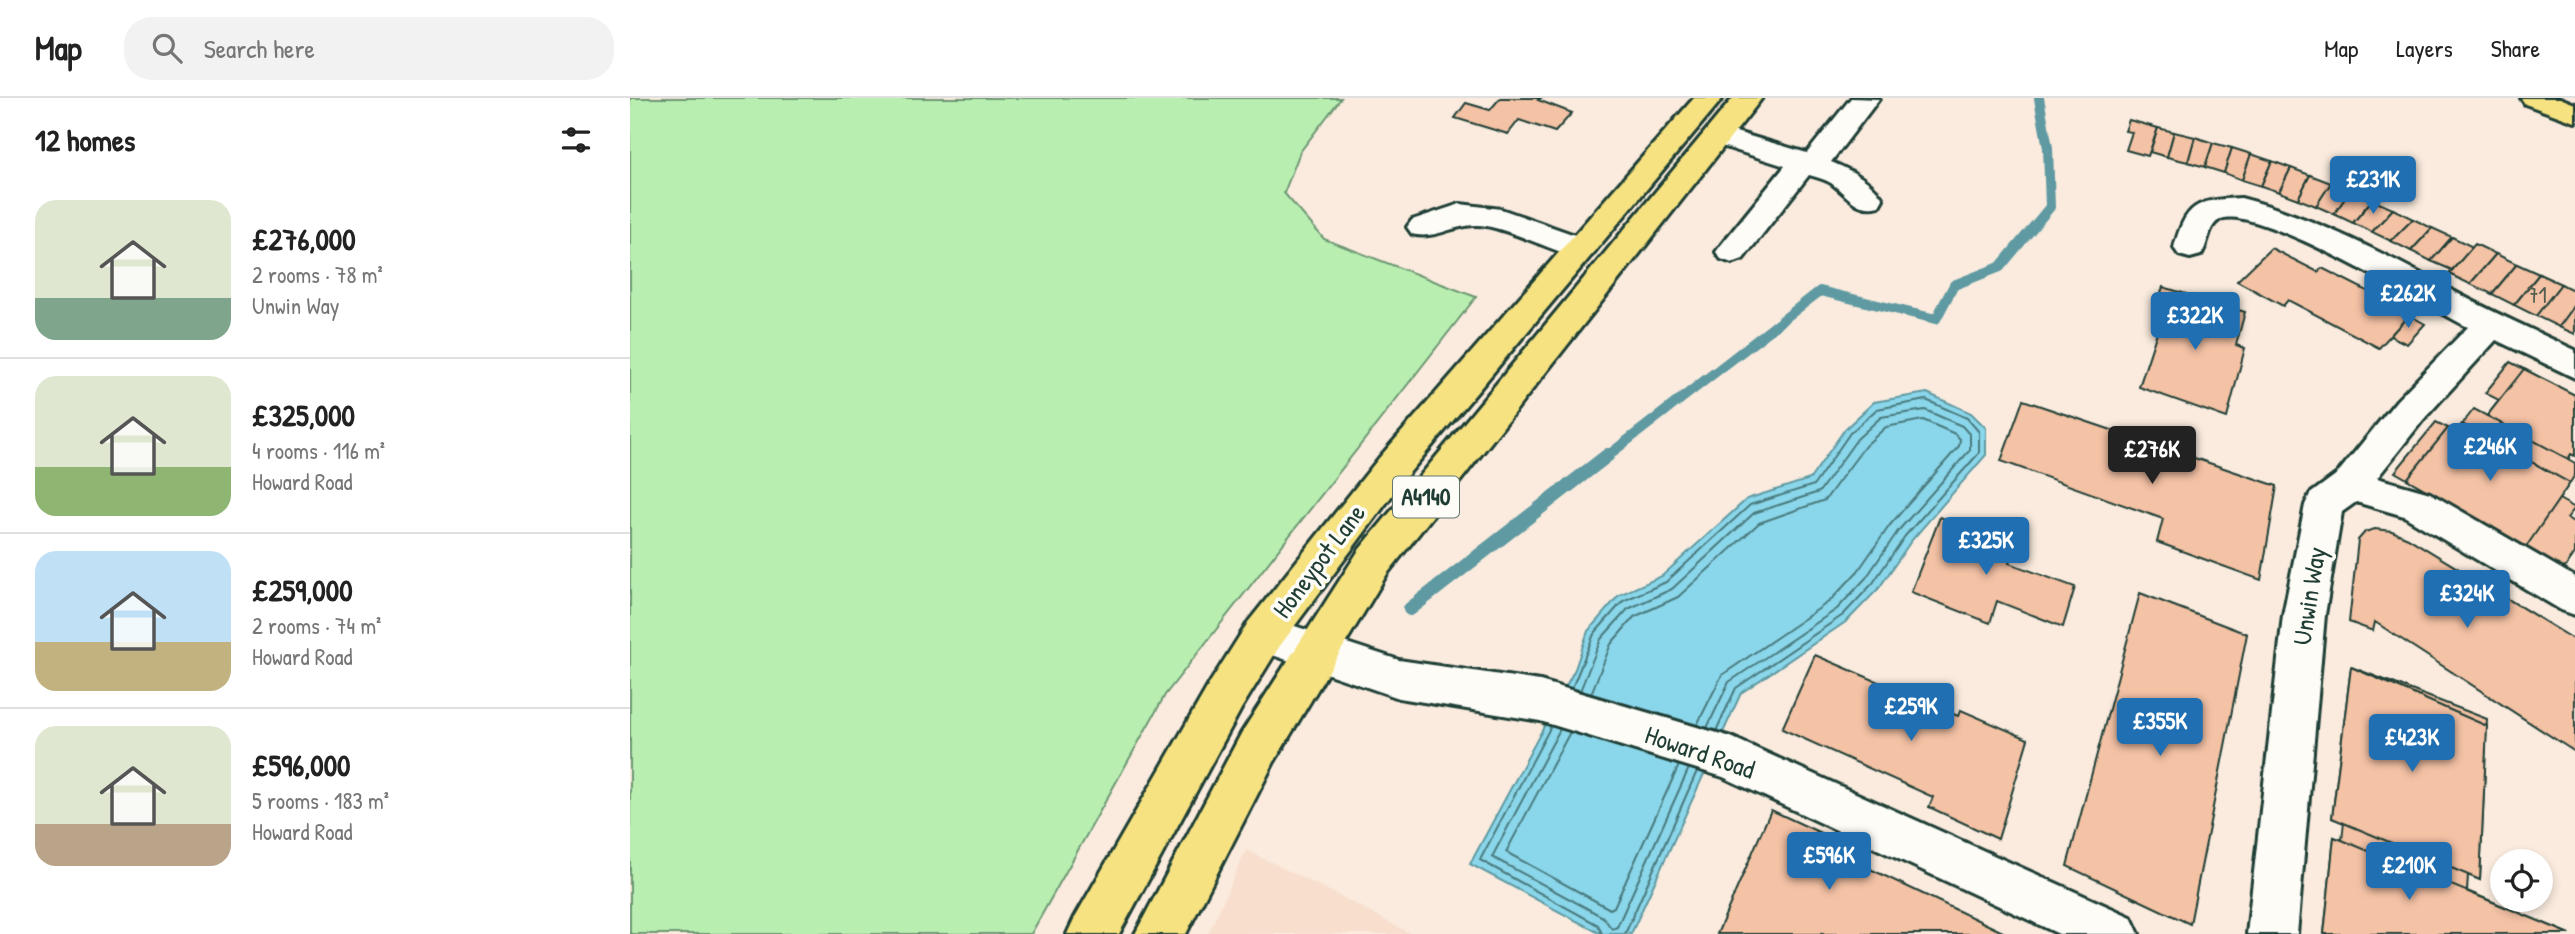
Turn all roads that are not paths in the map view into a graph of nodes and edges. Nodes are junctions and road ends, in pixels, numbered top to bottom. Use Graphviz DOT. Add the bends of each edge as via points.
graph roads {
  1 [pos="1709,98"];
  2 [pos="1748,98"];
  3 [pos="2535,98"];
  4 [pos="1865,99"];
  5 [pos="2575,114"];
  6 [pos="1719,136"];
  7 [pos="1809,164"];
  8 [pos="1868,199"];
  9 [pos="1423,227"];
  10 [pos="1581,248"];
  11 [pos="2190,248"];
  12 [pos="1732,252"];
  13 [pos="2491,324"];
  14 [pos="2575,365"];
  15 [pos="2350,485"];
  16 [pos="2575,598"];
  17 [pos="1264,634"];
  18 [pos="1315,651"];
  19 [pos="1092,934"];
  20 [pos="1160,934"];
  21 [pos="2114,934"];
  22 [pos="2272,934"];
  1 -- 10 [label="main road, Honeypot Lane / A4140"];
  2 -- 6 [label="main road, Honeypot Lane / A4140"];
  3 -- 5 [label="main road"];
  4 -- 7 [label="street"];
  6 -- 7 [label="street"];
  6 -- 18 [label="main road, Honeypot Lane / A4140" via="1373,562"];
  7 -- 8 [label="street" via="1840,176"];
  7 -- 12 [label="street"];
  9 -- 10 [label="street" via="1460,214 1489,216"];
  10 -- 17 [label="main road, Honeypot Lane / A4140" via="1392,468"];
  11 -- 13 [label="street" via="2197,221 2215,209 2241,208 2297,227 2393,271"];
  13 -- 14 [label="street"];
  13 -- 15 [label="street, Unwin Way" via="2410,410"];
  15 -- 16 [label="street" via="2416,504"];
  15 -- 22 [label="street, Unwin Way" via="2324,505 2304,615"];
  17 -- 18 [label="street, Howard Road"];
  17 -- 19 [label="main road, Honeypot Lane / A4140"];
  18 -- 20 [label="main road, Honeypot Lane / A4140" via="1258,747"];
  18 -- 21 [label="street, Howard Road" via="1399,679 1540,701 1731,758"];
}
